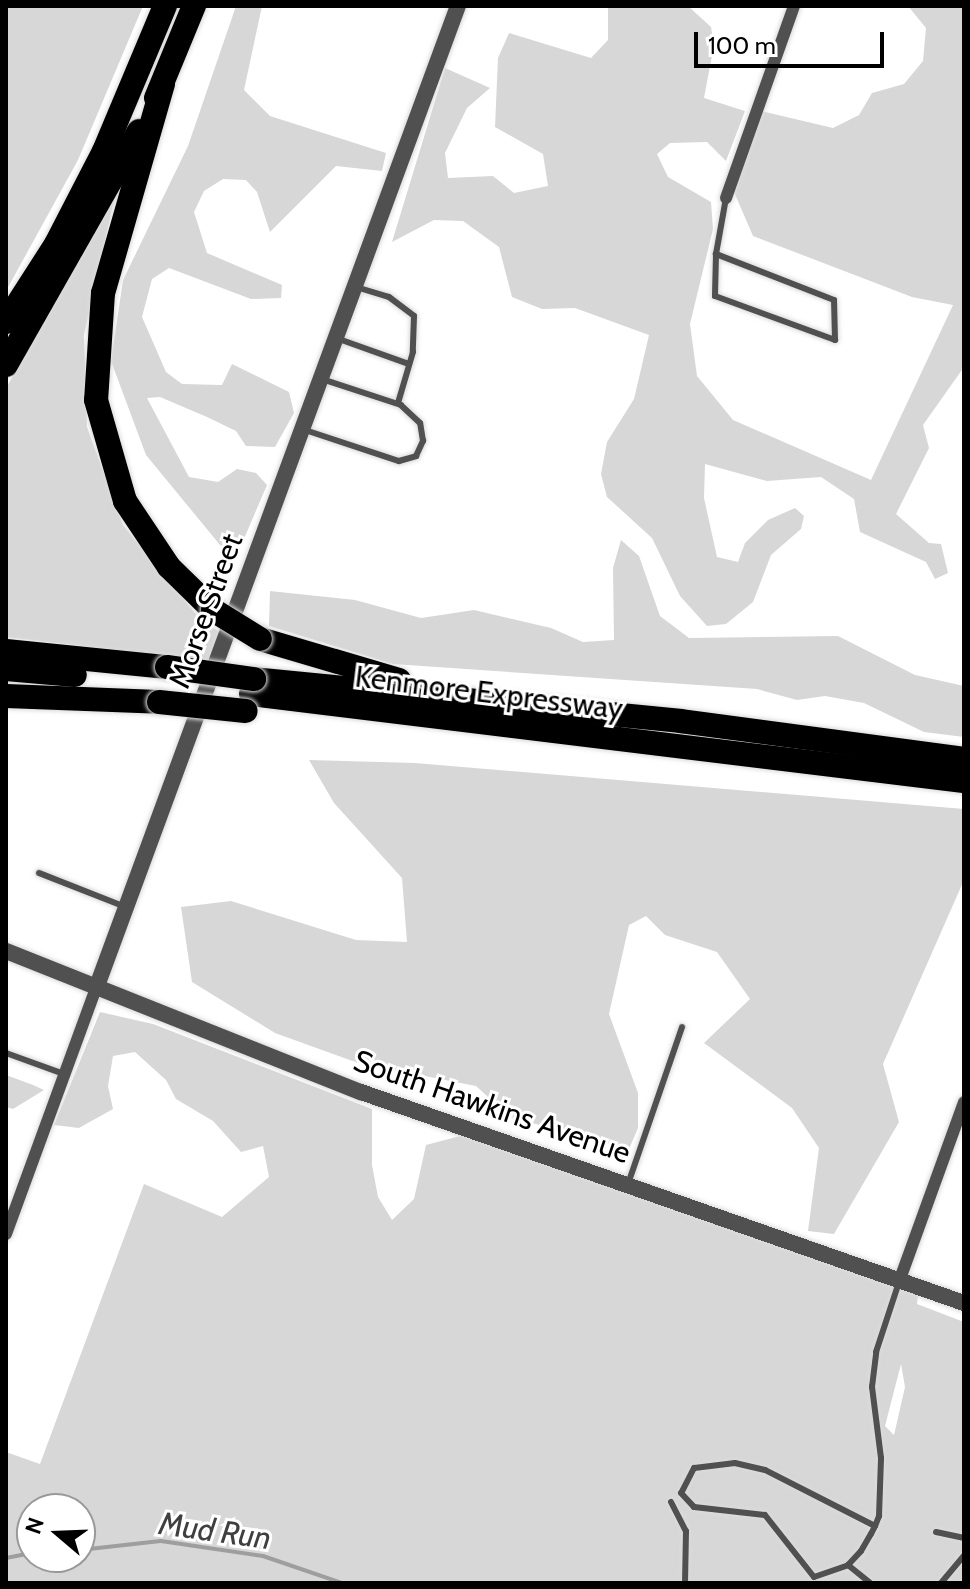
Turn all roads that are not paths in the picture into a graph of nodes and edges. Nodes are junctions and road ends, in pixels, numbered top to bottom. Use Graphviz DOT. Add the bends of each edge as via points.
graph roads {
  1 [pos="165,6"];
  2 [pos="194,6"];
  3 [pos="458,6"];
  4 [pos="794,6"];
  5 [pos="163,84"];
  6 [pos="726,198"];
  7 [pos="716,254"];
  8 [pos="355,286"];
  9 [pos="6,322"];
  10 [pos="336,338"];
  11 [pos="409,364"];
  12 [pos="6,365"];
  13 [pos="321,379"];
  14 [pos="398,403"];
  15 [pos="302,429"];
  16 [pos="6,651"];
  17 [pos="6,669"];
  18 [pos="164,684"];
  19 [pos="250,695"];
  20 [pos="6,696"];
  21 [pos="515,704"];
  22 [pos="964,759"];
  23 [pos="964,781"];
  24 [pos="39,873"];
  25 [pos="127,907"];
  26 [pos="6,951"];
  27 [pos="97,986"];
  28 [pos="682,1027"];
  29 [pos="6,1053"];
  30 [pos="64,1074"];
  31 [pos="964,1102"];
  32 [pos="628,1184"];
  33 [pos="6,1234"];
  34 [pos="900,1279"];
  35 [pos="964,1303"];
  36 [pos="671,1502"];
  37 [pos="875,1526"];
  38 [pos="936,1532"];
  39 [pos="964,1538"];
  40 [pos="964,1556"];
  41 [pos="848,1565"];
  42 [pos="825,1580"];
  43 [pos="685,1583"];
  44 [pos="870,1583"];
  45 [pos="941,1583"];
  1 -- 9 [label="highway" via="104,151"];
  2 -- 5 [label="highway"];
  3 -- 8 [label="street, Morse Street"];
  4 -- 6 [label="street"];
  5 -- 12 [label="highway" via="107,194"];
  5 -- 21 [label="highway, bridge" via="103,293 96,400 125,501 169,567 213,610 260,639 337,666"];
  6 -- 7 [label="lane"];
  7 -- 7 [label="lane" via="834,300 835,340 715,296"];
  8 -- 10 [label="street, Morse Street"];
  8 -- 11 [label="lane" via="389,297 414,316"];
  10 -- 11 [label="lane"];
  10 -- 13 [label="street, Morse Street"];
  11 -- 14 [label="lane"];
  13 -- 14 [label="lane"];
  13 -- 15 [label="street, Morse Street"];
  14 -- 15 [label="lane" via="420,423 423,441 416,456 399,461"];
  15 -- 25 [label="street, Morse Street"];
  16 -- 18 [label="highway"];
  17 -- 18 [label="highway"];
  18 -- 19 [label="highway, bridge"];
  18 -- 19 [label="highway, bridge"];
  18 -- 20 [label="highway"];
  19 -- 21 [label="highway"];
  19 -- 23 [label="highway, Kenmore Expressway"];
  21 -- 22 [label="highway, Kenmore Expressway"];
  24 -- 25 [label="lane"];
  25 -- 27 [label="street, Morse Street"];
  26 -- 27 [label="street, South Hawkins Avenue"];
  27 -- 30 [label="street, Morse Street"];
  27 -- 32 [label="street, South Hawkins Avenue" via="333,1082"];
  28 -- 32 [label="lane"];
  29 -- 30 [label="lane"];
  30 -- 33 [label="street, Morse Street"];
  31 -- 34 [label="street"];
  32 -- 34 [label="street, South Hawkins Avenue"];
  34 -- 35 [label="street, South Hawkins Avenue"];
  34 -- 37 [label="lane" via="876,1352 872,1387 882,1492"];
  36 -- 43 [label="lane" via="686,1531"];
  37 -- 41 [label="lane"];
  37 -- 42 [label="lane" via="765,1470 710,1462 687,1475 681,1493 685,1503 765,1515 802,1570"];
  38 -- 39 [label="lane"];
  40 -- 45 [label="lane"];
  41 -- 42 [label="lane"];
  41 -- 44 [label="lane"];
}
